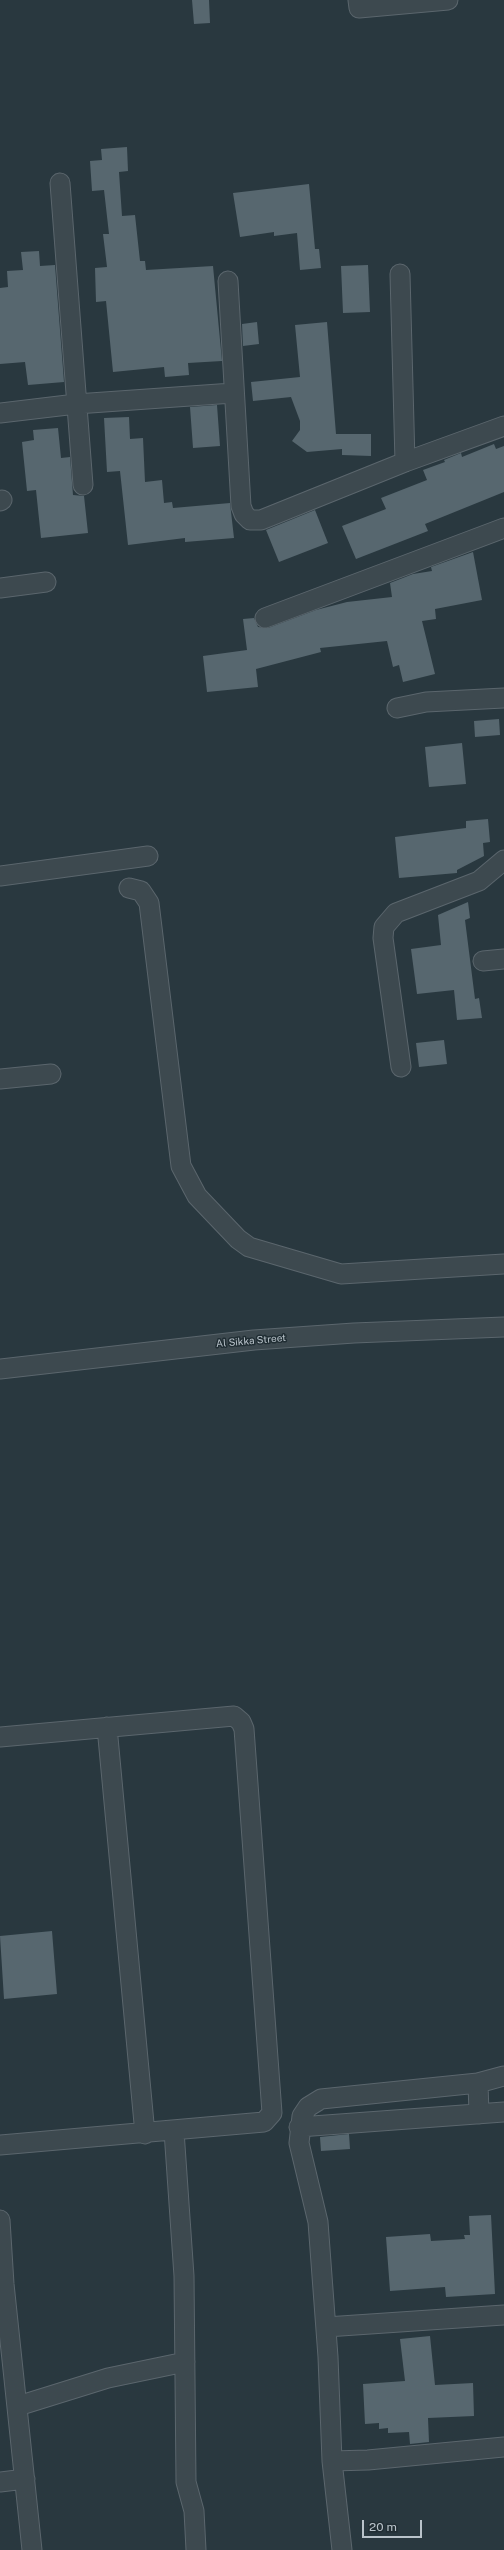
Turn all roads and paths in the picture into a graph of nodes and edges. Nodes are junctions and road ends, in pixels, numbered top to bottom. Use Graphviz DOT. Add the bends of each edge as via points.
graph roads {
  1 [pos="358,0"];
  2 [pos="448,0"];
  3 [pos="60,184"];
  4 [pos="400,274"];
  5 [pos="228,281"];
  6 [pos="233,393"];
  7 [pos="76,404"];
  8 [pos="0,413"];
  9 [pos="504,426"];
  10 [pos="405,462"];
  11 [pos="83,485"];
  12 [pos="504,528"];
  13 [pos="46,582"];
  14 [pos="0,588"];
  15 [pos="265,618"];
  16 [pos="504,698"];
  17 [pos="397,708"];
  18 [pos="148,856"];
  19 [pos="504,860"];
  20 [pos="0,876"];
  21 [pos="129,888"];
  22 [pos="504,959"];
  23 [pos="483,961"];
  24 [pos="401,1067"];
  25 [pos="51,1074"];
  26 [pos="0,1079"];
  27 [pos="504,1264"];
  28 [pos="504,1327"];
  29 [pos="0,1369"];
  30 [pos="107,1727"];
  31 [pos="0,1737"];
  32 [pos="504,2076"];
  33 [pos="478,2083"];
  34 [pos="504,2112"];
  35 [pos="479,2114"];
  36 [pos="299,2127"];
  37 [pos="174,2131"];
  38 [pos="145,2134"];
  39 [pos="0,2145"];
  40 [pos="0,2220"];
  41 [pos="504,2315"];
  42 [pos="326,2327"];
  43 [pos="185,2362"];
  44 [pos="18,2406"];
  45 [pos="504,2447"];
  46 [pos="332,2461"];
  47 [pos="25,2479"];
  48 [pos="0,2482"];
  49 [pos="32,2550"];
  50 [pos="196,2550"];
  51 [pos="342,2550"];
  1 -- 2 [label="street" via="359,8"];
  3 -- 7 [label="street"];
  4 -- 10 [label="street"];
  5 -- 6 [label="street"];
  6 -- 7 [label="street"];
  6 -- 10 [label="street" via="241,506 250,520 261,520"];
  7 -- 8 [label="street"];
  7 -- 11 [label="street"];
  9 -- 10 [label="street"];
  12 -- 15 [label="street"];
  13 -- 14 [label="street"];
  16 -- 17 [label="street" via="426,702"];
  18 -- 20 [label="street"];
  19 -- 24 [label="street" via="479,881 396,913 384,927 383,938"];
  21 -- 27 [label="street" via="142,891 149,903 181,1166 197,1196 238,1239 248,1247 341,1274"];
  22 -- 23 [label="street"];
  25 -- 26 [label="street"];
  28 -- 29 [label="street, Al Sikka Street" via="254,1340"];
  30 -- 31 [label="street"];
  30 -- 37 [label="street" via="234,1716 244,1728 272,2113 264,2122"];
  30 -- 38 [label="street"];
  32 -- 33 [label="street"];
  33 -- 35 [label="street"];
  33 -- 36 [label="street" via="321,2099 308,2107"];
  34 -- 35 [label="street"];
  35 -- 36 [label="street"];
  36 -- 42 [label="street" via="299,2142 318,2222"];
  37 -- 38 [label="street"];
  37 -- 43 [label="street" via="184,2276"];
  38 -- 39 [label="street"];
  40 -- 44 [label="street" via="4,2284"];
  41 -- 42 [label="street"];
  42 -- 46 [label="street"];
  43 -- 44 [label="street" via="108,2378"];
  43 -- 50 [label="street" via="186,2482 194,2511"];
  44 -- 47 [label="street"];
  45 -- 46 [label="street"];
  46 -- 51 [label="street"];
  47 -- 48 [label="street"];
  47 -- 49 [label="street"];
}
